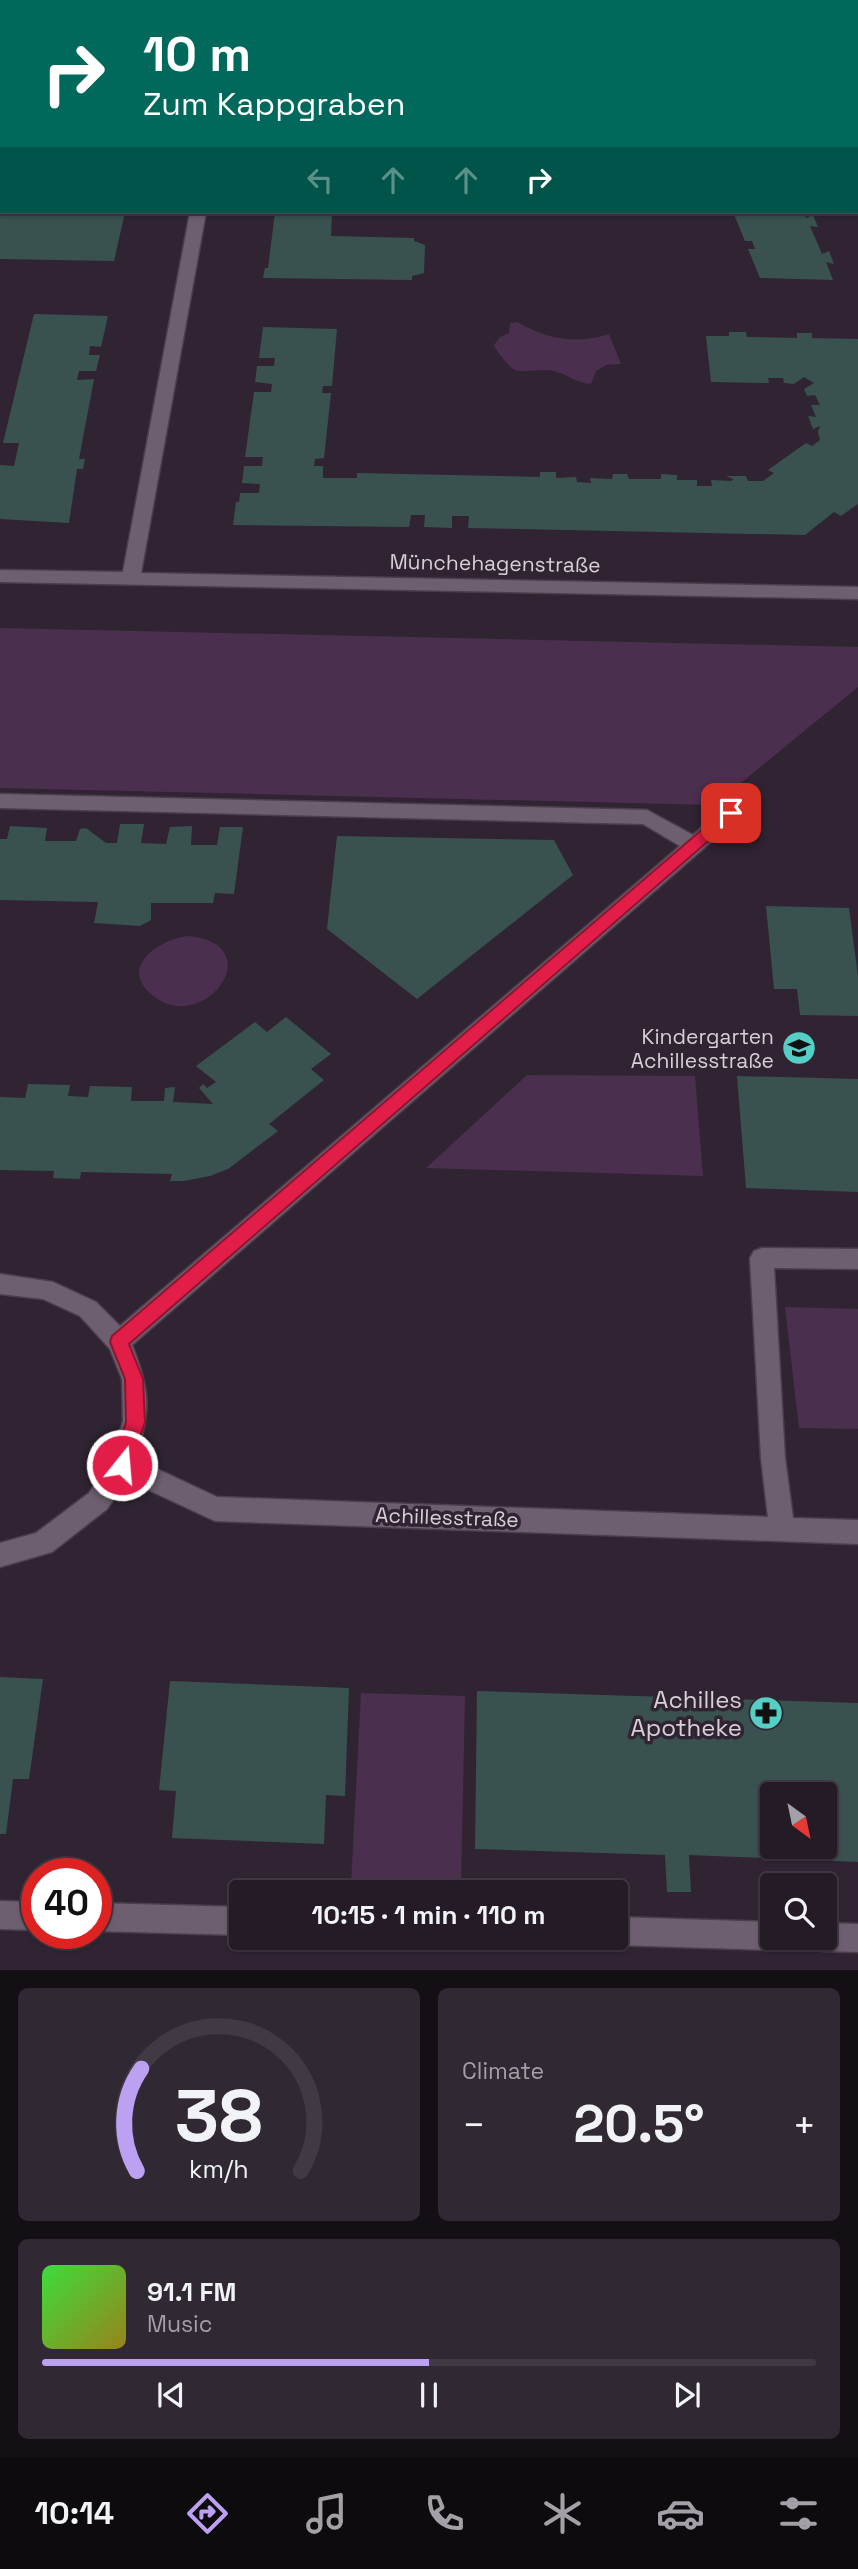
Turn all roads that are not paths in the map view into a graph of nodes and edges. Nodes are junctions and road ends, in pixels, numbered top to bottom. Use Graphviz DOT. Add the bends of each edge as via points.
graph roads {
  1 [pos="198,214"];
  2 [pos="0,576"];
  3 [pos="131,578"];
  4 [pos="858,593"];
  5 [pos="750,797"];
  6 [pos="0,801"];
  7 [pos="694,845"];
  8 [pos="858,1259"];
  9 [pos="0,1284"];
  10 [pos="119,1342"];
  11 [pos="122,1465"];
  12 [pos="782,1529"];
  13 [pos="858,1532"];
  14 [pos="0,1555"];
  15 [pos="0,1915"];
  16 [pos="21,1916"];
  17 [pos="112,1917"];
  18 [pos="229,1921"];
  19 [pos="628,1931"];
  20 [pos="760,1936"];
  21 [pos="837,1937"];
  22 [pos="858,1938"];
  1 -- 3 [label="street"];
  2 -- 3 [label="street, Münchehagenstraße"];
  3 -- 4 [label="street, Münchehagenstraße"];
  5 -- 7 [label="street"];
  6 -- 7 [label="street" via="647,817"];
  7 -- 10 [label="street"];
  8 -- 12 [label="street" via="762,1258 773,1458"];
  9 -- 10 [label="street" via="45,1289 88,1309"];
  10 -- 11 [label="street" via="134,1379 135,1422"];
  11 -- 12 [label="street, Achillesstraße" via="215,1509"];
  11 -- 14 [label="street" via="98,1501 43,1543"];
  12 -- 13 [label="street, Achillesstraße"];
  15 -- 16 [label="street"];
  17 -- 18 [label="street"];
  19 -- 20 [label="street"];
  21 -- 22 [label="street"];
}
